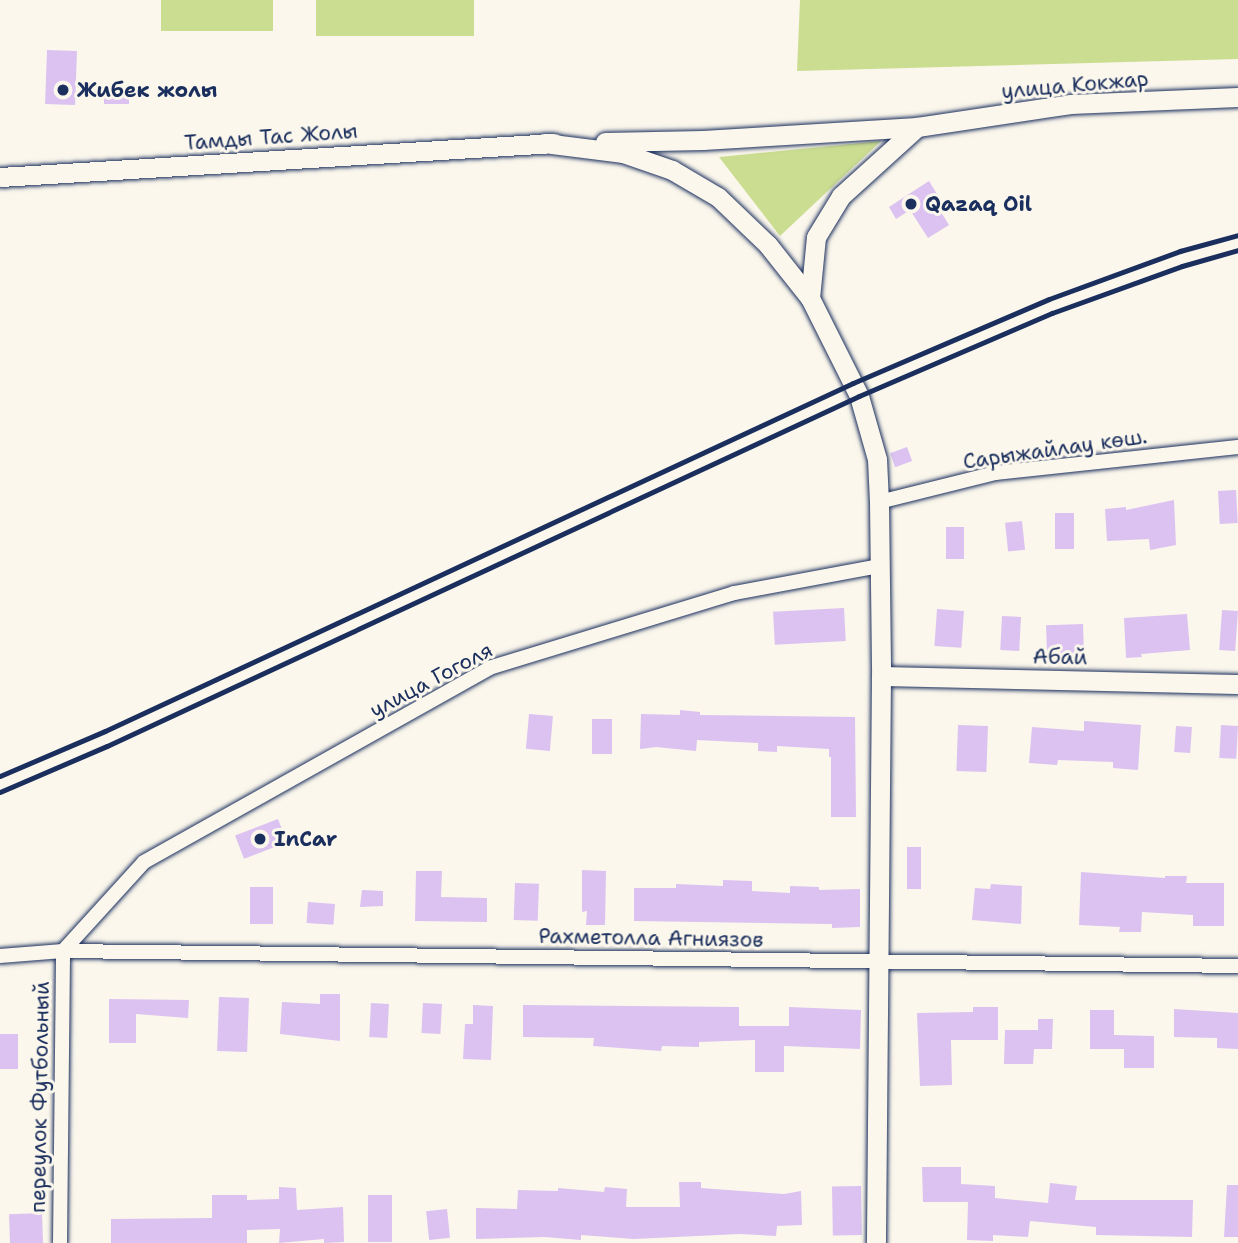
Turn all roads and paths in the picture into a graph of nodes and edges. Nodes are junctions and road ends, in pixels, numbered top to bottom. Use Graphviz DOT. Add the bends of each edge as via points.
graph roads {
  1 [pos="1238,97"];
  2 [pos="917,127"];
  3 [pos="544,143"];
  4 [pos="0,177"];
  5 [pos="810,298"];
  6 [pos="1238,447"];
  7 [pos="879,502"];
  8 [pos="879,566"];
  9 [pos="881,676"];
  10 [pos="1238,684"];
  11 [pos="63,951"];
  12 [pos="0,956"];
  13 [pos="878,962"];
  14 [pos="1238,967"];
  15 [pos="60,1243"];
  16 [pos="876,1243"];
  1 -- 2 [label="main road, улица Кокжар" via="1070,104"];
  2 -- 3 [label="main road, улица Кокжар" via="703,140"];
  2 -- 5 [label="main road" via="841,196 816,237"];
  3 -- 4 [label="main road, Тамды Тас Жолы"];
  3 -- 5 [label="main road" via="623,153 672,170 718,197 768,245"];
  5 -- 7 [label="main road" via="859,396 877,459"];
  6 -- 7 [label="street, Сарыжайлау көш." via="995,473"];
  7 -- 8 [label="main road"];
  8 -- 9 [label="main road"];
  8 -- 11 [label="street, улица Гоголя" via="734,593 489,668 144,862"];
  9 -- 10 [label="main road, Абай"];
  9 -- 13 [label="main road"];
  11 -- 12 [label="street, Рахметолла Агниязов"];
  11 -- 13 [label="street, Рахметолла Агниязов"];
  11 -- 15 [label="street, переулок Футбольный"];
  13 -- 14 [label="street, Рахметолла Агниязов"];
  13 -- 16 [label="main road"];
}
